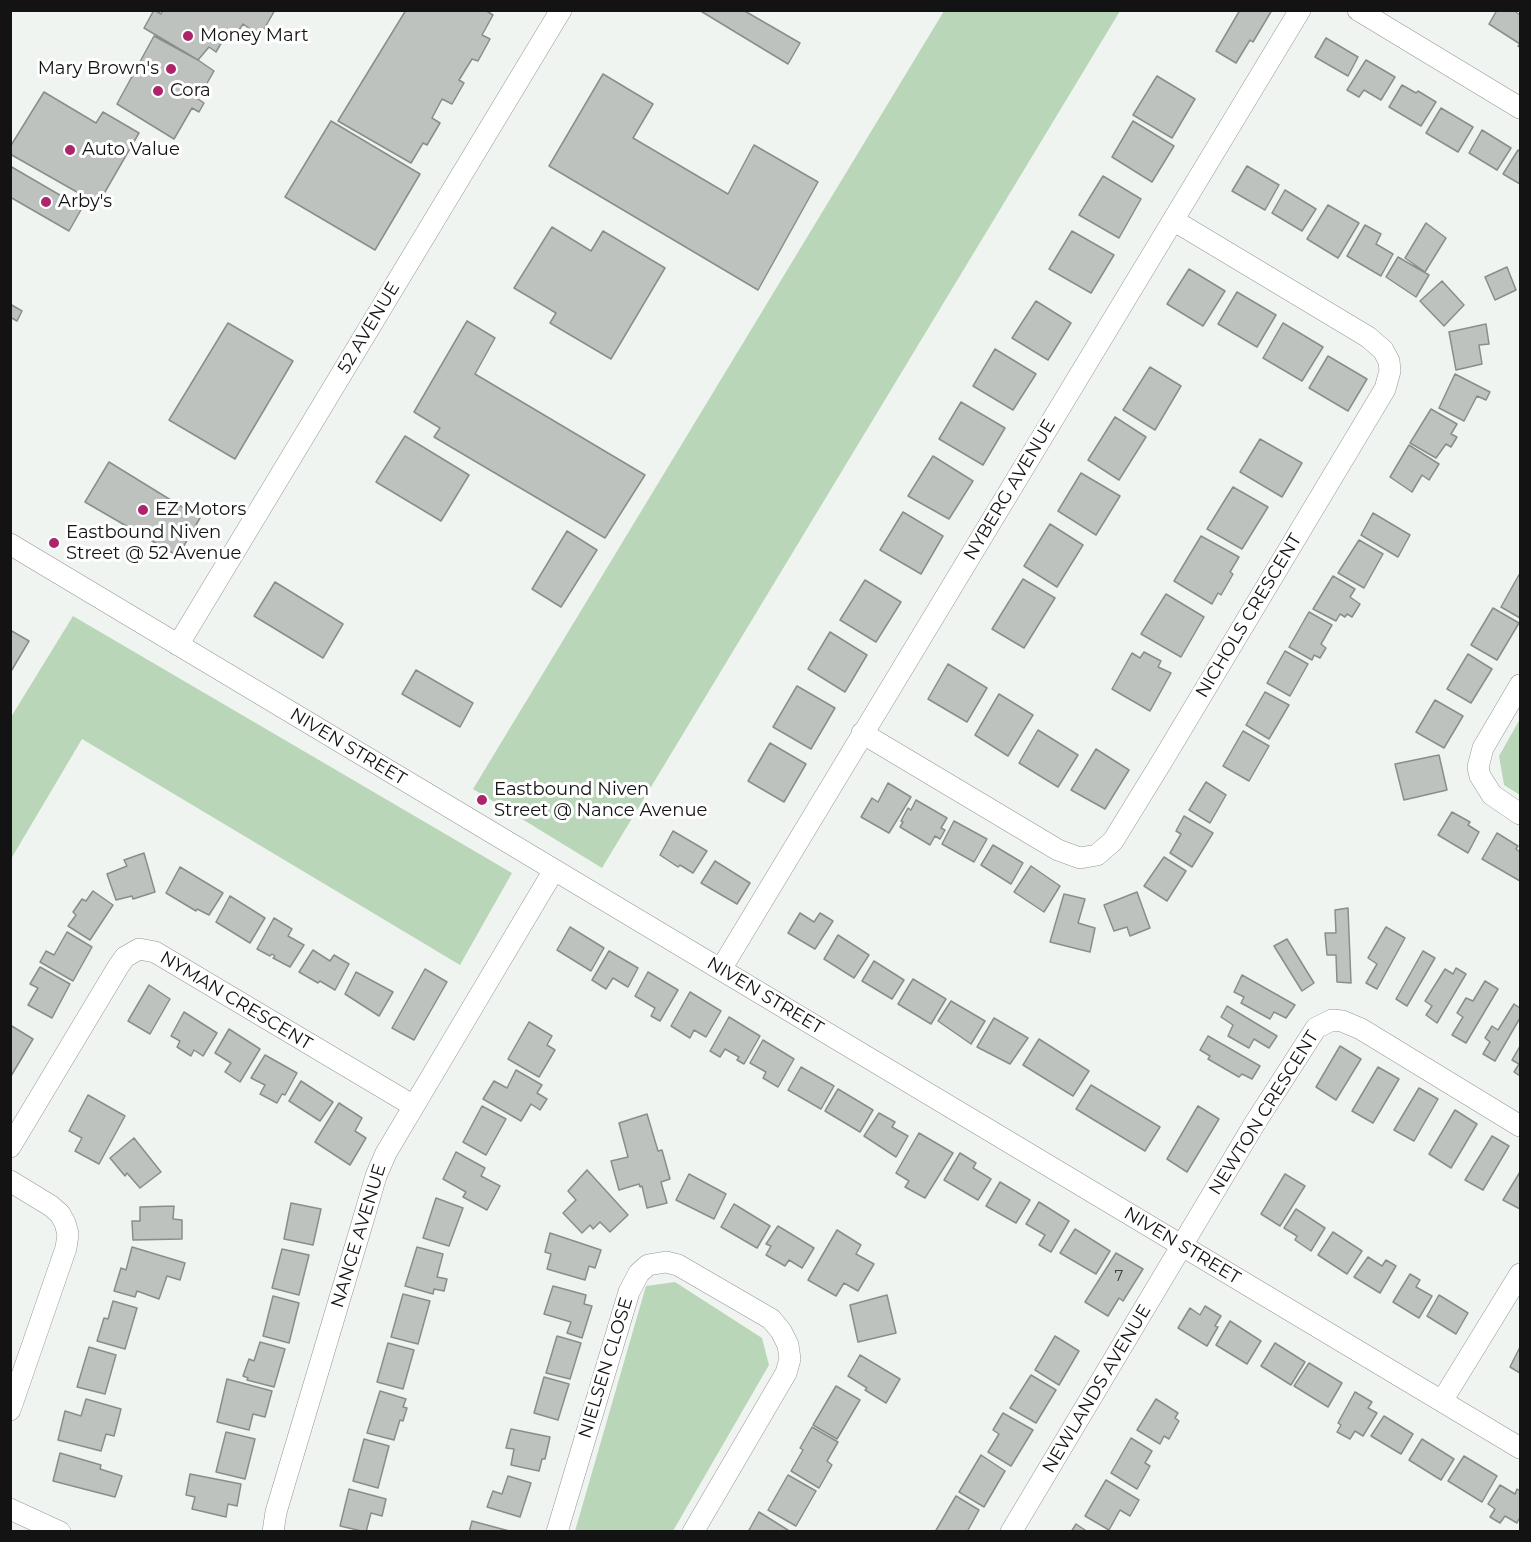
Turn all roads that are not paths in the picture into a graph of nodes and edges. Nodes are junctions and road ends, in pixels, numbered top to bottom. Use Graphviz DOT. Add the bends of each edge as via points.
graph roads {
  1 [pos="561,10"];
  2 [pos="1300,10"];
  3 [pos="1358,10"];
  4 [pos="1521,108"];
  5 [pos="1173,220"];
  6 [pos="10,544"];
  7 [pos="178,645"];
  8 [pos="1521,685"];
  9 [pos="862,733"];
  10 [pos="1521,814"];
  11 [pos="554,870"];
  12 [pos="721,969"];
  13 [pos="412,1106"];
  14 [pos="1521,1126"];
  15 [pos="10,1147"];
  16 [pos="10,1181"];
  17 [pos="1182,1246"];
  18 [pos="1521,1274"];
  19 [pos="1442,1401"];
  20 [pos="10,1410"];
  21 [pos="1521,1448"];
  22 [pos="10,1509"];
  23 [pos="60,1532"];
  24 [pos="273,1532"];
  25 [pos="557,1532"];
  26 [pos="693,1532"];
  27 [pos="1011,1532"];
  1 -- 7 [label="street, 52 AVENUE"];
  2 -- 5 [label="street, NYBERG AVENUE"];
  3 -- 4 [label="street"];
  5 -- 9 [label="street, NYBERG AVENUE"];
  5 -- 9 [label="street, NICHOLS CRESCENT" via="1368,337 1383,350 1390,371 1385,389 1164,758 1113,841 1097,855 1080,858 1058,850"];
  6 -- 7 [label="street, NIVEN STREET"];
  7 -- 11 [label="street, NIVEN STREET"];
  8 -- 10 [label="street" via="1483,748 1478,767 1492,795"];
  9 -- 12 [label="street, NYBERG AVENUE"];
  11 -- 12 [label="street, NIVEN STREET"];
  11 -- 13 [label="street, NANCE AVENUE"];
  12 -- 17 [label="street, NIVEN STREET"];
  13 -- 15 [label="street, NYMAN CRESCENT" via="155,952 139,949 132,951 118,967"];
  13 -- 24 [label="street, NANCE AVENUE" via="376,1176"];
  14 -- 17 [label="street, NEWTON CRESCENT" via="1361,1029 1342,1021 1325,1022 1309,1036"];
  16 -- 20 [label="street" via="56,1210 68,1234"];
  17 -- 19 [label="street, NIVEN STREET"];
  17 -- 27 [label="street, NEWLANDS AVENUE"];
  18 -- 19 [label="street"];
  19 -- 21 [label="street, NIVEN STREET"];
  22 -- 23 [label="street"];
  25 -- 26 [label="street, NIELSEN CLOSE" via="629,1292 648,1265 666,1262 678,1265 771,1319 788,1345 790,1359 786,1373"];
}
